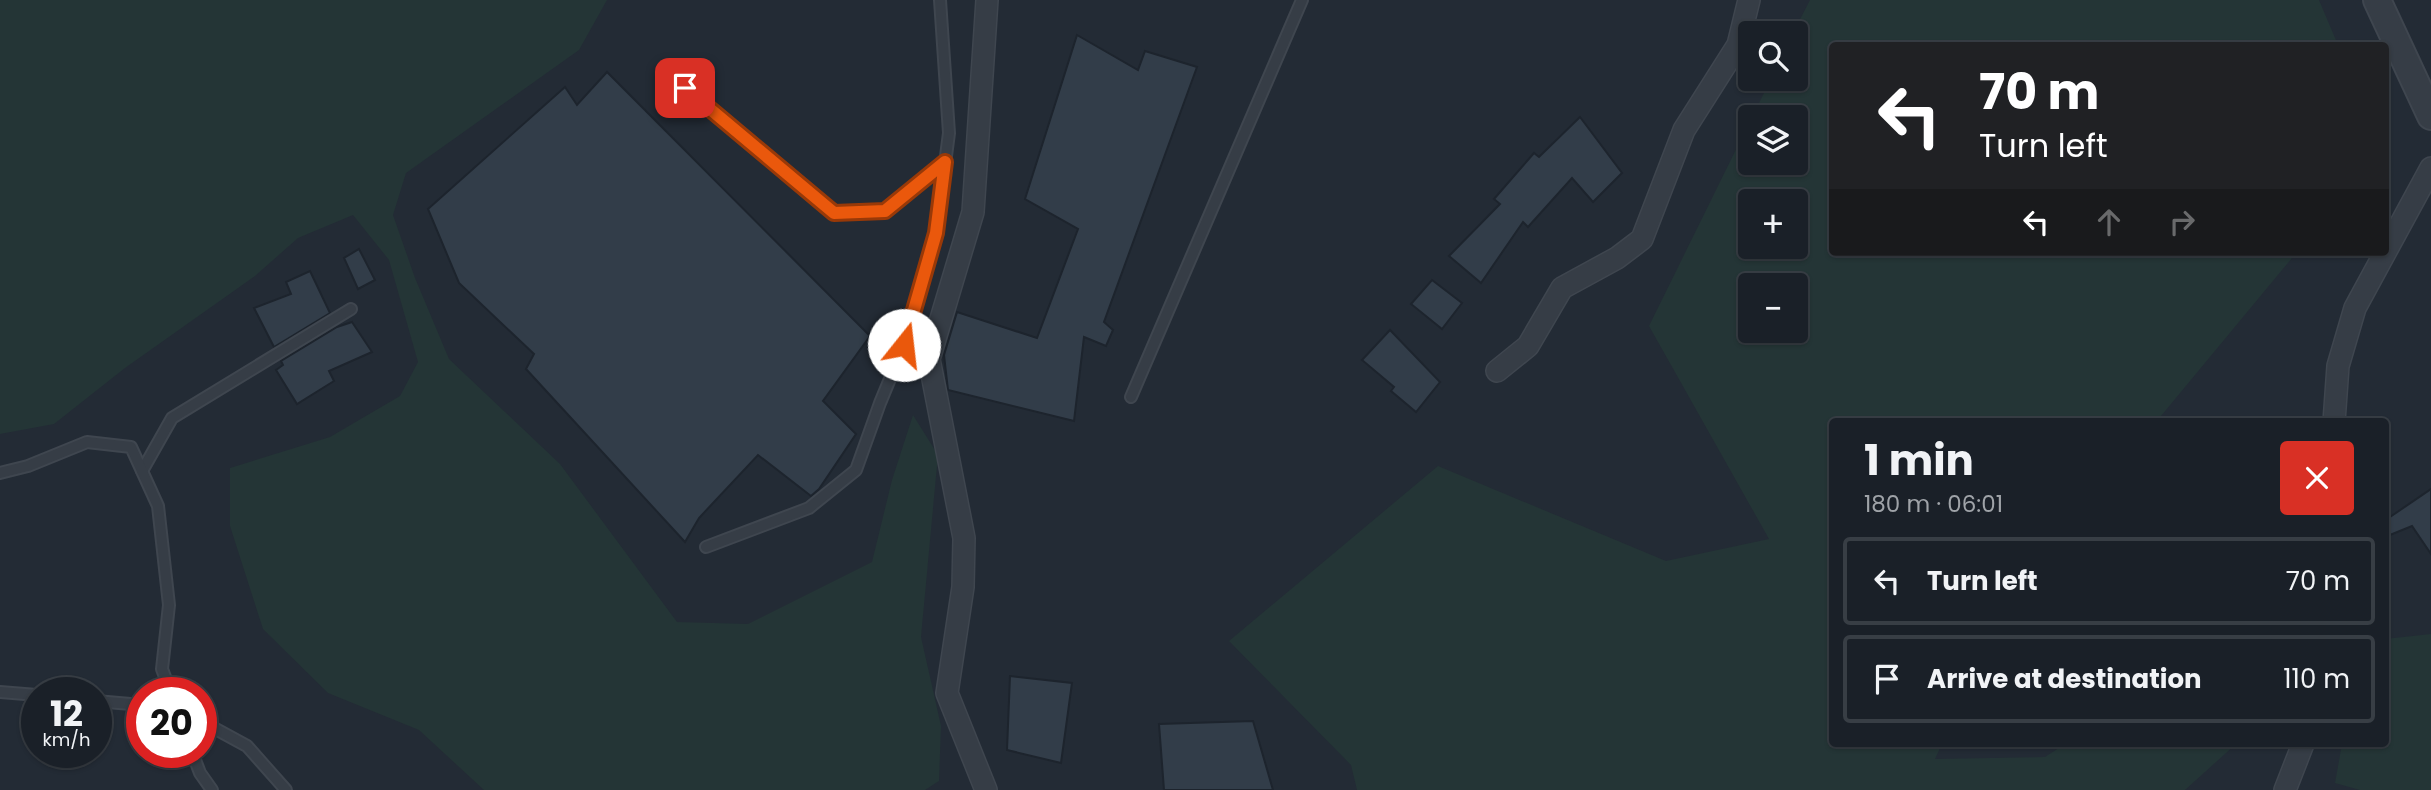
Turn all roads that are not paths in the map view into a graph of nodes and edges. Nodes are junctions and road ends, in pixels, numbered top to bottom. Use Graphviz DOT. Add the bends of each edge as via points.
graph roads {
  1 [pos="940,0"];
  2 [pos="987,0"];
  3 [pos="1302,0"];
  4 [pos="1749,0"];
  5 [pos="2377,0"];
  6 [pos="685,88"];
  7 [pos="2431,116"];
  8 [pos="945,162"];
  9 [pos="2431,169"];
  10 [pos="2389,246"];
  11 [pos="2383,256"];
  12 [pos="351,309"];
  13 [pos="1497,371"];
  14 [pos="1131,397"];
  15 [pos="2334,418"];
  16 [pos="142,471"];
  17 [pos="0,473"];
  18 [pos="706,547"];
  19 [pos="165,677"];
  20 [pos="0,692"];
  21 [pos="21,694"];
  22 [pos="217,730"];
  23 [pos="2302,747"];
  24 [pos="198,768"];
  25 [pos="212,790"];
  26 [pos="286,790"];
  27 [pos="986,790"];
  28 [pos="2285,790"];
  1 -- 8 [label="lane" via="949,134"];
  2 -- 27 [label="street" via="973,212 929,359 964,538 964,587 947,693"];
  3 -- 14 [label="lane"];
  4 -- 13 [label="street" via="1738,45 1684,130 1642,239 1562,288 1528,346"];
  5 -- 7 [label="street"];
  6 -- 8 [label="lane" via="834,213 885,211"];
  8 -- 18 [label="lane" via="936,233 908,332 856,470 810,508"];
  9 -- 10 [label="street"];
  11 -- 15 [label="street" via="2355,308 2338,366"];
  12 -- 16 [label="lane" via="172,418"];
  16 -- 17 [label="lane" via="131,447 87,442 28,467"];
  16 -- 19 [label="lane" via="158,506 169,605"];
  20 -- 21 [label="lane"];
  22 -- 26 [label="lane" via="247,746"];
  23 -- 28 [label="street"];
  24 -- 25 [label="lane"];
}
